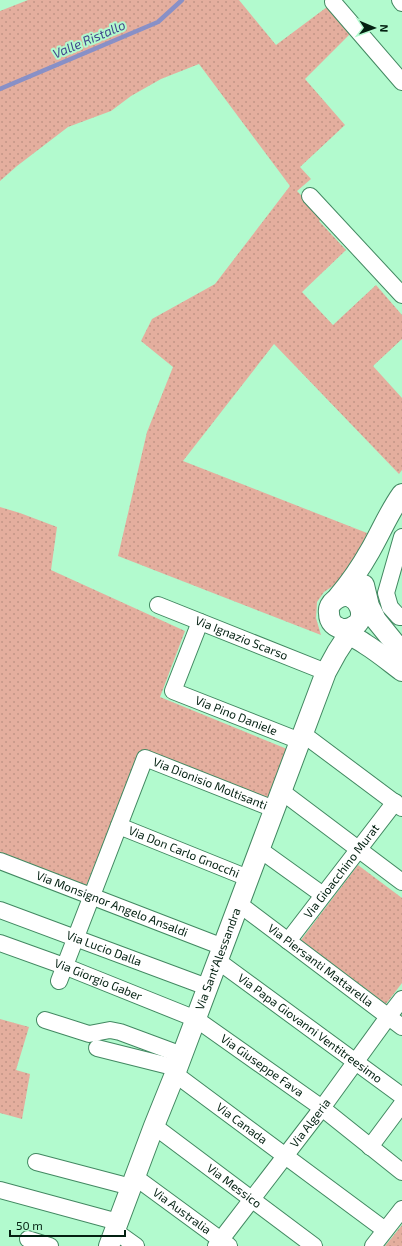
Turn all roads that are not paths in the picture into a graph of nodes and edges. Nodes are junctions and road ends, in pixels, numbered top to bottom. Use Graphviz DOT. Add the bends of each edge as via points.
graph roads {
  1 [pos="400,0"];
  2 [pos="333,2"];
  3 [pos="402,3"];
  4 [pos="402,82"];
  5 [pos="310,196"];
  6 [pos="402,295"];
  7 [pos="400,500"];
  8 [pos="402,537"];
  9 [pos="370,551"];
  10 [pos="399,559"];
  11 [pos="364,585"];
  12 [pos="158,605"];
  13 [pos="402,618"];
  14 [pos="200,622"];
  15 [pos="351,626"];
  16 [pos="402,652"];
  17 [pos="402,671"];
  18 [pos="326,672"];
  19 [pos="301,738"];
  20 [pos="281,791"];
  21 [pos="398,805"];
  22 [pos="274,809"];
  23 [pos="119,826"];
  24 [pos="259,849"];
  25 [pos="359,849"];
  26 [pos="0,861"];
  27 [pos="248,878"];
  28 [pos="402,882"];
  29 [pos="323,895"];
  30 [pos="90,897"];
  31 [pos="239,904"];
  32 [pos="0,910"];
  33 [pos="74,938"];
  34 [pos="288,941"];
  35 [pos="0,943"];
  36 [pos="220,954"];
  37 [pos="61,973"];
  38 [pos="207,987"];
  39 [pos="402,999"];
  40 [pos="388,1017"];
  41 [pos="196,1019"];
  42 [pos="45,1020"];
  43 [pos="402,1027"];
  44 [pos="97,1048"];
  45 [pos="355,1062"];
  46 [pos="178,1066"];
  47 [pos="402,1096"];
  48 [pos="402,1104"];
  49 [pos="322,1108"];
  50 [pos="154,1126"];
  51 [pos="370,1147"];
  52 [pos="285,1156"];
  53 [pos="36,1162"];
  54 [pos="402,1172"];
  55 [pos="133,1182"];
  56 [pos="0,1190"];
  57 [pos="251,1199"];
  58 [pos="402,1209"];
  59 [pos="385,1230"];
  60 [pos="114,1233"];
  61 [pos="28,1239"];
  62 [pos="222,1244"];
  63 [pos="50,1246"];
  64 [pos="136,1246"];
  65 [pos="314,1246"];
  66 [pos="373,1246"];
  1 -- 3 [label="street"];
  2 -- 4 [label="street"];
  5 -- 6 [label="street"];
  7 -- 9 [label="street"];
  8 -- 10 [label="street"];
  9 -- 10 [label="street"];
  9 -- 11 [label="street"];
  9 -- 15 [label="street" via="338,597 350,597 359,604"];
  10 -- 13 [label="street" via="386,593 390,607"];
  11 -- 15 [label="street"];
  11 -- 16 [label="street" via="369,606 376,620"];
  12 -- 14 [label="street, Via Ignazio Scarso"];
  14 -- 18 [label="street, Via Ignazio Scarso"];
  14 -- 19 [label="street, Via Pino Daniele" via="173,691"];
  15 -- 16 [label="street"];
  15 -- 17 [label="street"];
  15 -- 18 [label="street"];
  15 -- 18 [label="street" via="330,645"];
  18 -- 19 [label="street, Via Sant'Alessandra"];
  19 -- 20 [label="street, Via Sant'Alessandra"];
  19 -- 21 [label="street, Via Pino Daniele"];
  20 -- 22 [label="street, Via Sant'Alessandra"];
  20 -- 25 [label="street"];
  21 -- 25 [label="street, Via Gioacchino Murat"];
  22 -- 23 [label="street, Via Dionisio Moltisanti" via="145,758"];
  22 -- 24 [label="street, Via Sant'Alessandra"];
  23 -- 27 [label="street, Via Don Carlo Gnocchi"];
  23 -- 30 [label="street"];
  24 -- 27 [label="street, Via Sant'Alessandra"];
  24 -- 29 [label="street"];
  25 -- 28 [label="street"];
  25 -- 29 [label="street, Via Gioacchino Murat"];
  26 -- 30 [label="street, Via Monsignor Angelo Ansaldi"];
  27 -- 31 [label="street, Via Sant'Alessandra"];
  29 -- 34 [label="street, Via Gioacchino Murat"];
  30 -- 33 [label="street"];
  30 -- 36 [label="street, Via Monsignor Angelo Ansaldi"];
  31 -- 34 [label="street, Via Piersanti Mattarella"];
  31 -- 36 [label="street, Via Sant'Alessandra"];
  32 -- 33 [label="street, Via Lucio Dalla"];
  33 -- 37 [label="street"];
  33 -- 38 [label="street, Via Lucio Dalla"];
  34 -- 40 [label="street, Via Piersanti Mattarella"];
  35 -- 37 [label="street, Via Giorgio Gaber"];
  36 -- 38 [label="street, Via Sant'Alessandra"];
  36 -- 45 [label="street, Via Papa Giovanni Ventitreesimo"];
  37 -- 41 [label="street, Via Giorgio Gaber"];
  38 -- 41 [label="street, Via Sant'Alessandra"];
  39 -- 40 [label="street, Via Algeria"];
  40 -- 43 [label="street, Via Piersanti Mattarella"];
  40 -- 45 [label="street, Via Algeria"];
  41 -- 46 [label="street, Via Sant'Alessandra"];
  41 -- 49 [label="street, Via Giuseppe Fava"];
  42 -- 46 [label="street" via="89,1034 110,1030 120,1032"];
  44 -- 46 [label="street"];
  45 -- 47 [label="street, Via Papa Giovanni Ventitreesimo"];
  45 -- 49 [label="street, Via Algeria"];
  46 -- 50 [label="street, Via Sant'Alessandra"];
  46 -- 52 [label="street, Via Canada"];
  48 -- 51 [label="street"];
  49 -- 51 [label="street, Via Giuseppe Fava"];
  49 -- 52 [label="street, Via Algeria"];
  50 -- 55 [label="street, Via Sant'Alessandra"];
  50 -- 57 [label="street, Via Messico"];
  51 -- 54 [label="street, Via Giuseppe Fava"];
  52 -- 57 [label="street, Via Algeria"];
  52 -- 59 [label="street, Via Canada"];
  53 -- 55 [label="street"];
  55 -- 60 [label="street, Via Sant'Alessandra"];
  55 -- 62 [label="street, Via Australia"];
  56 -- 60 [label="street"];
  57 -- 62 [label="street, Via Algeria"];
  57 -- 65 [label="street, Via Messico"];
  58 -- 59 [label="street"];
  59 -- 66 [label="street"];
  60 -- 64 [label="street"];
  61 -- 63 [label="street"];
}
